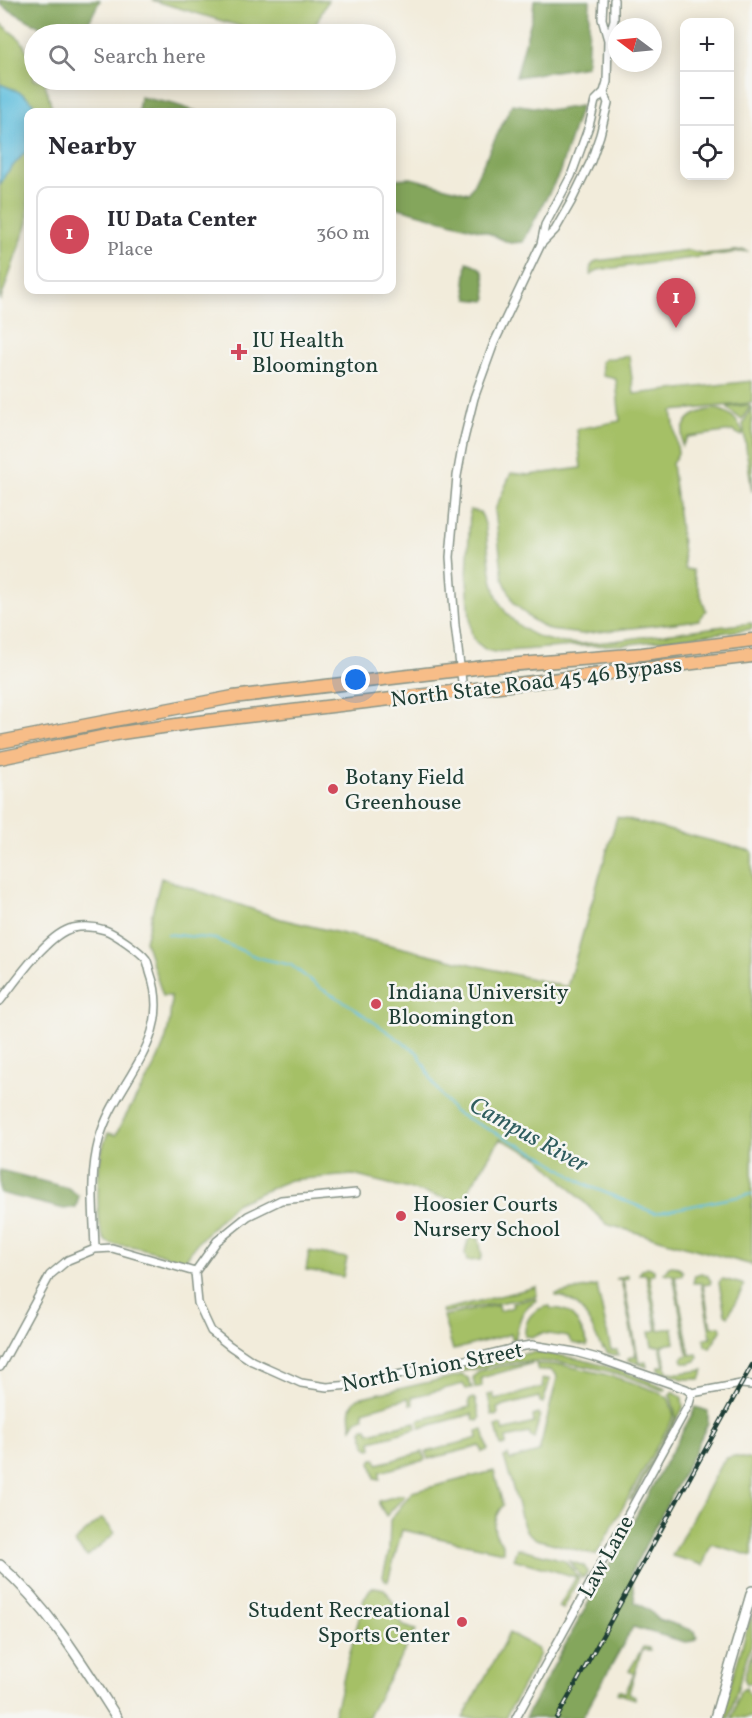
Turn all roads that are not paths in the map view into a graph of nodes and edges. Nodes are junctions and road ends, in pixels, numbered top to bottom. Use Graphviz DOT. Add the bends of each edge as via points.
graph roads {
  1 [pos="603,0"];
  2 [pos="614,0"];
  3 [pos="614,18"];
  4 [pos="608,40"];
  5 [pos="604,93"];
  6 [pos="541,244"];
  7 [pos="752,640"];
  8 [pos="752,656"];
  9 [pos="460,670"];
  10 [pos="463,690"];
  11 [pos="0,742"];
  12 [pos="0,758"];
  13 [pos="0,1001"];
  14 [pos="356,1193"];
  15 [pos="95,1249"];
  16 [pos="195,1272"];
  17 [pos="0,1367"];
  18 [pos="752,1385"];
  19 [pos="692,1393"];
  20 [pos="0,1565"];
  21 [pos="752,1591"];
  22 [pos="117,1718"];
  23 [pos="516,1718"];
  24 [pos="716,1718"];
  1 -- 4 [label="street" via="602,19"];
  2 -- 3 [label="street"];
  4 -- 5 [label="street"];
  5 -- 6 [label="street" via="595,101 581,151 545,225"];
  5 -- 6 [label="street" via="608,103 591,161 555,230"];
  6 -- 9 [label="street" via="487,362 463,443 450,557"];
  7 -- 9 [label="highway, North State Road 45 46 Bypass"];
  8 -- 10 [label="highway, North State Road 45 46 Bypass"];
  9 -- 10 [label="street"];
  9 -- 11 [label="highway, North State Road 45 46 Bypass" via="233,697"];
  10 -- 12 [label="highway, North State Road 45 46 Bypass" via="173,725"];
  13 -- 15 [label="street" via="41,950 56,936 73,928 107,930 146,959 157,1000 152,1034 99,1137 92,1181"];
  14 -- 16 [label="street" via="281,1200 248,1216 217,1241"];
  15 -- 16 [label="street" via="128,1251"];
  15 -- 17 [label="street" via="68,1260 50,1275"];
  16 -- 19 [label="street, North Union Street" via="198,1303 211,1331 252,1362 301,1383 351,1385 532,1345 597,1358"];
  18 -- 19 [label="street"];
  19 -- 23 [label="street, Law Lane"];
  20 -- 22 [label="street" via="21,1583 55,1624"];
  21 -- 24 [label="street"];
}
